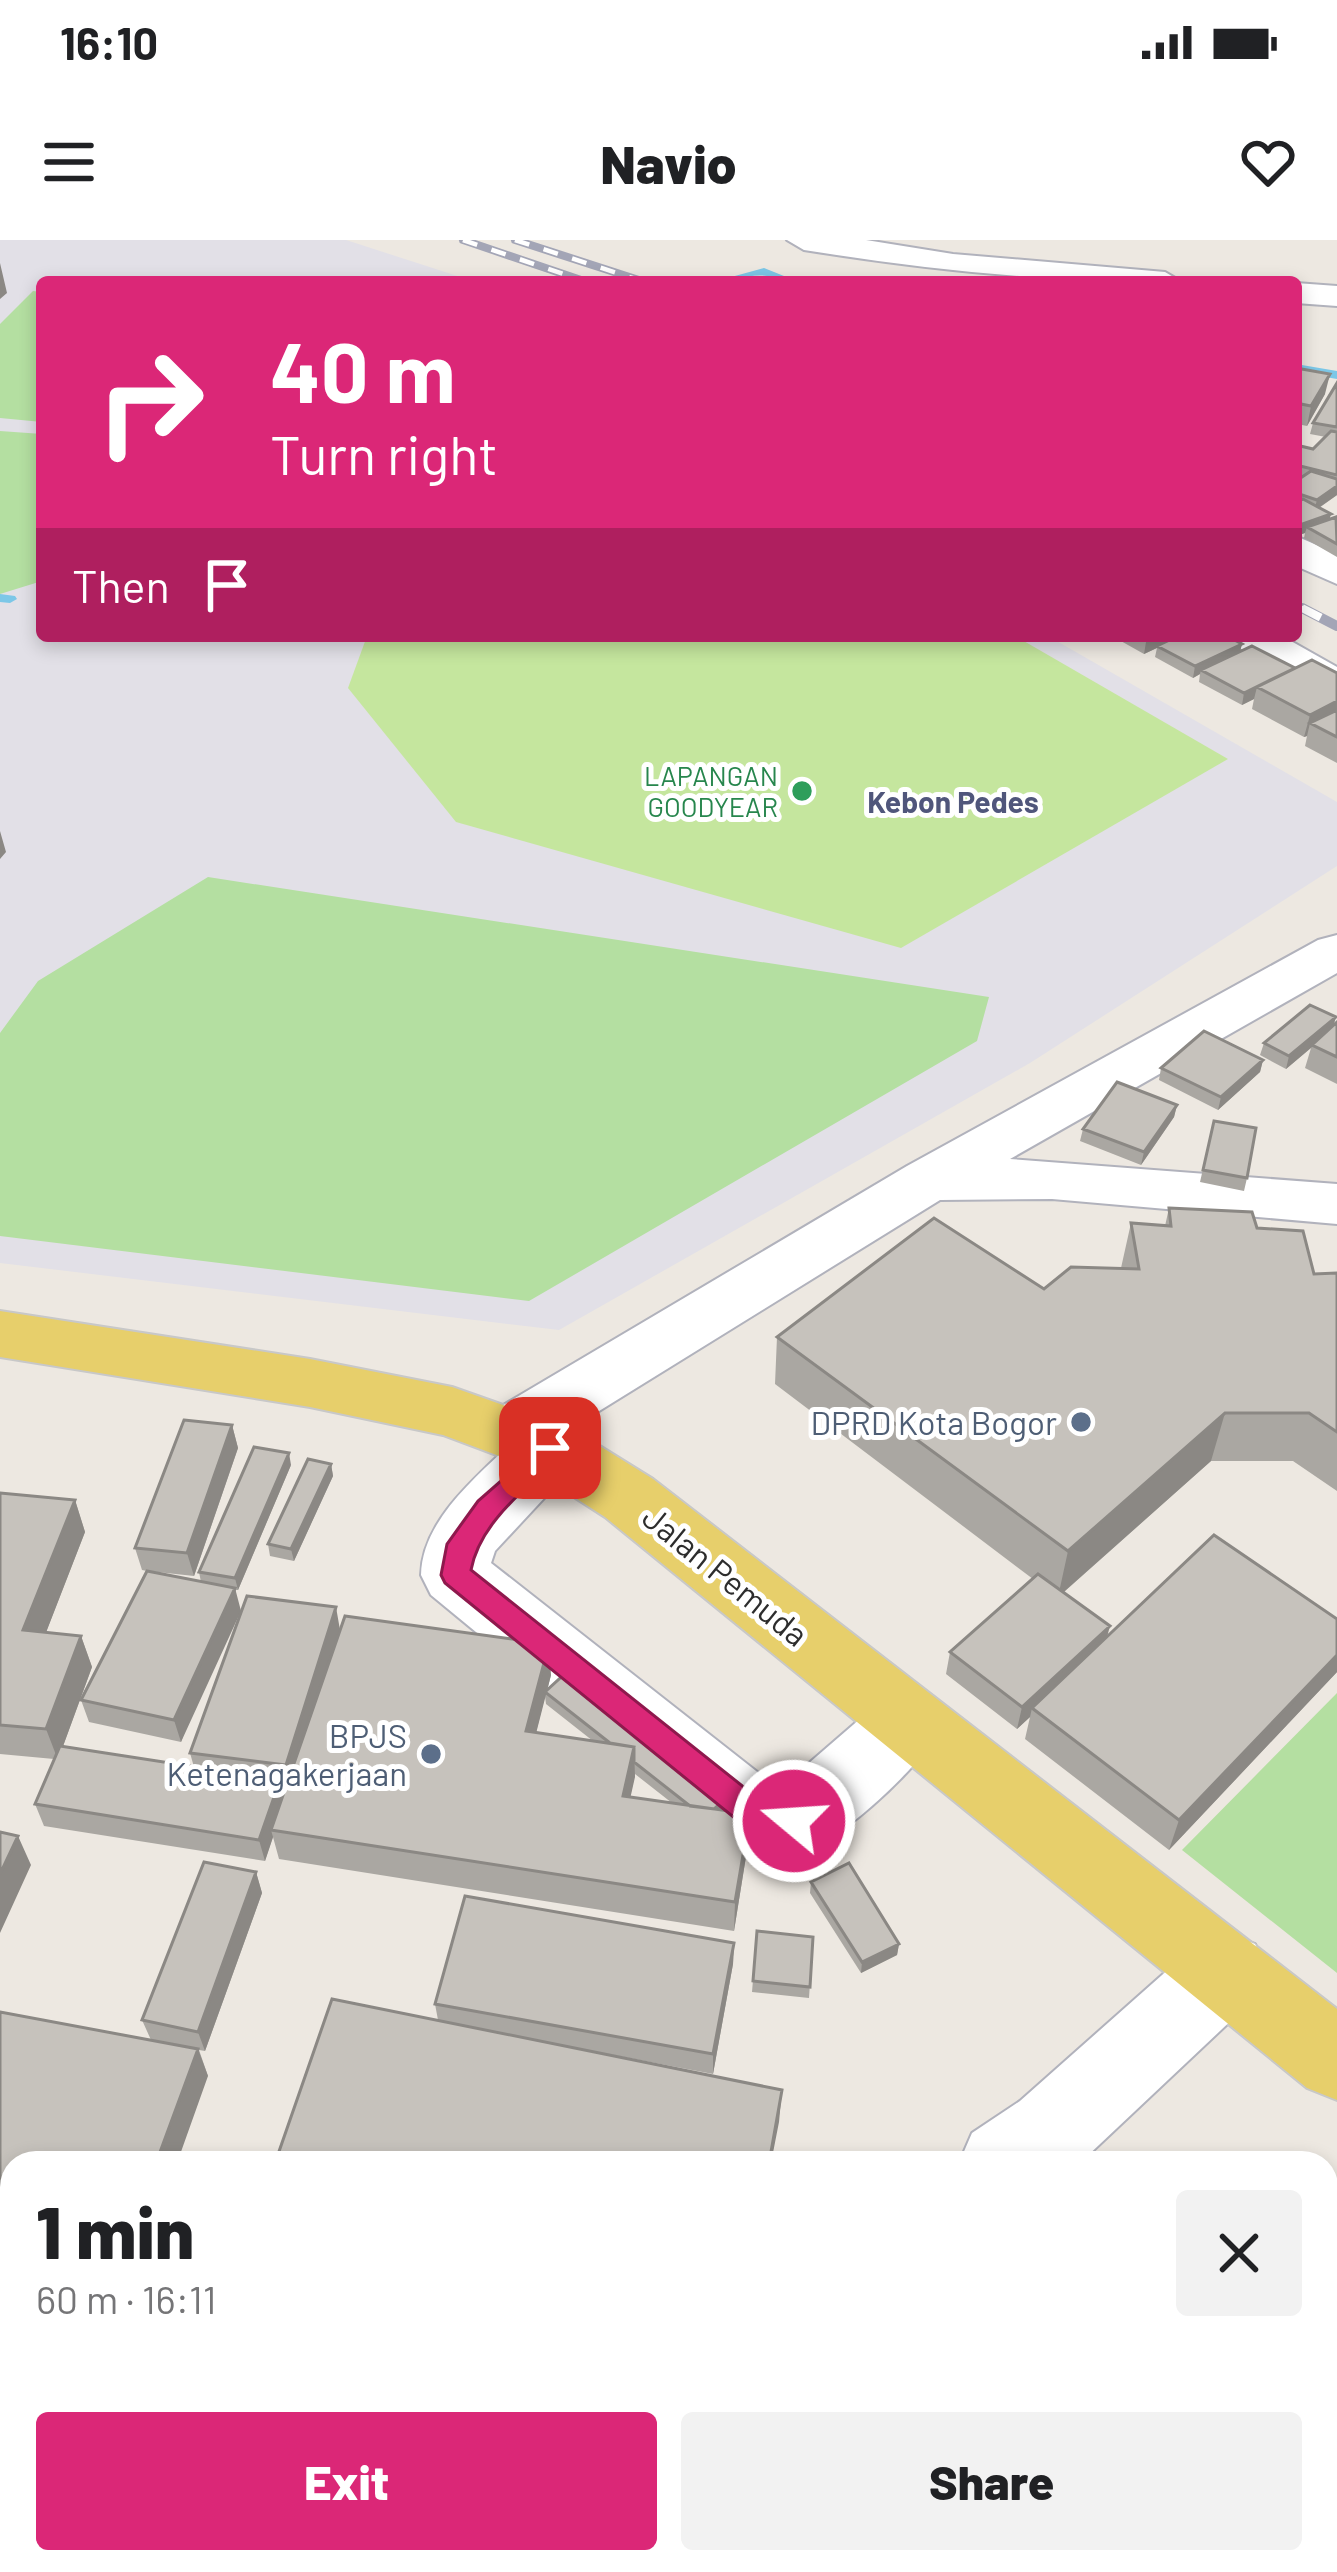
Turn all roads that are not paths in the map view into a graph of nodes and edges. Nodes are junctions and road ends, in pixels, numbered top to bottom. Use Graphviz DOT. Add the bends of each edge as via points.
graph roads {
  1 [pos="804,240"];
  2 [pos="956,252"];
  3 [pos="1124,276"];
  4 [pos="1302,293"];
  5 [pos="1337,296"];
  6 [pos="1302,552"];
  7 [pos="1337,571"];
  8 [pos="1260,642"];
  9 [pos="1337,686"];
  10 [pos="1337,951"];
  11 [pos="928,1180"];
  12 [pos="1337,1204"];
  13 [pos="0,1334"];
  14 [pos="532,1440"];
  15 [pos="909,1720"];
  16 [pos="1226,1971"];
  17 [pos="1337,2060"];
  18 [pos="1021,2151"];
  1 -- 2 [label="street"];
  2 -- 3 [label="street"];
  4 -- 5 [label="street"];
  6 -- 7 [label="street"];
  8 -- 9 [label="street"];
  10 -- 11 [label="street"];
  11 -- 12 [label="street" via="1095,1182"];
  11 -- 14 [label="street"];
  13 -- 14 [label="main road, Jalan Pemuda" via="310,1383 452,1412"];
  14 -- 15 [label="main road, Jalan Pemuda" via="629,1498"];
  14 -- 15 [label="street" via="456,1553 456,1575 754,1814 778,1823 800,1819"];
  15 -- 16 [label="main road, Jalan Pemuda"];
  16 -- 17 [label="main road, Jalan Pemuda"];
  16 -- 18 [label="street"];
}
